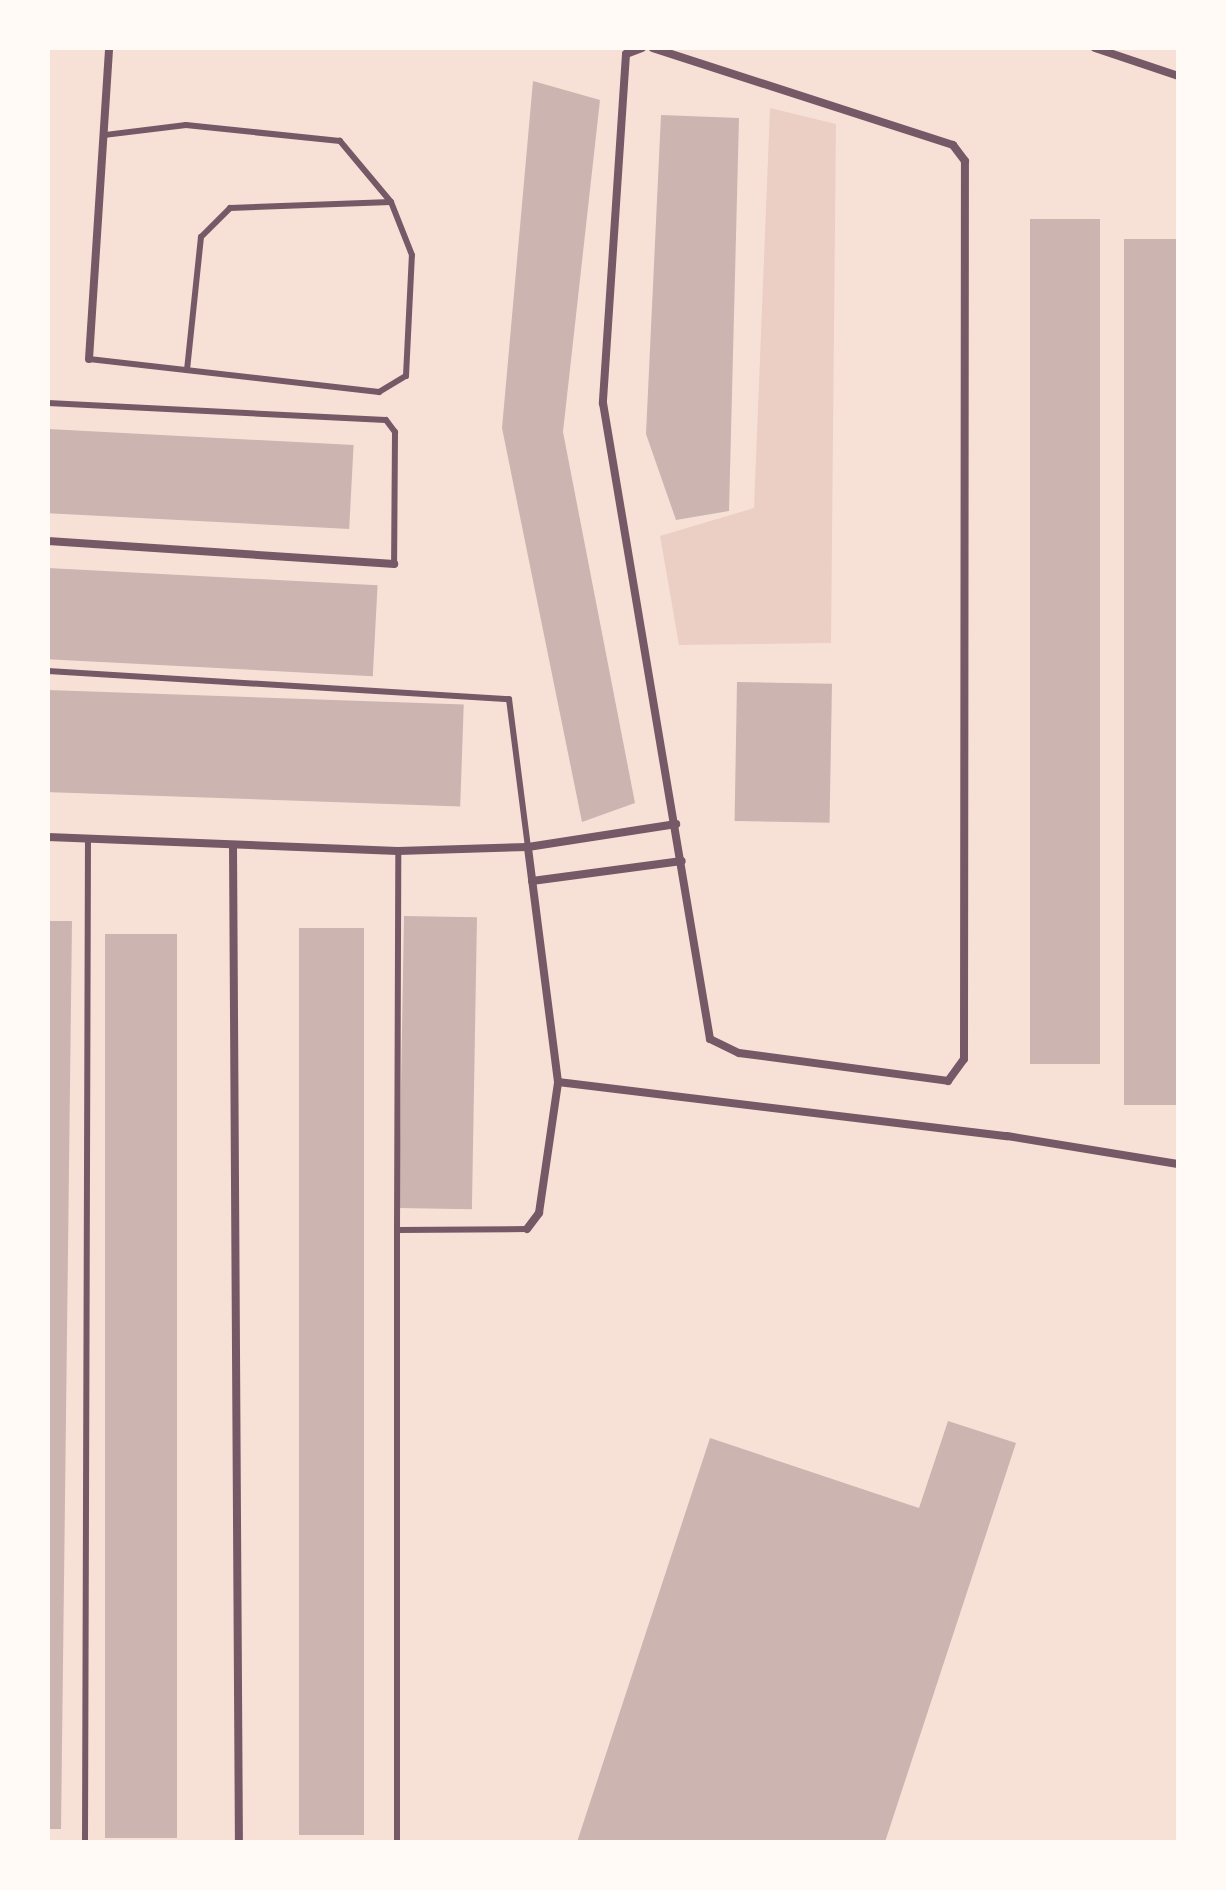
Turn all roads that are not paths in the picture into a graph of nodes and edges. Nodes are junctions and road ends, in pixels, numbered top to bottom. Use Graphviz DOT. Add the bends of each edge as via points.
graph roads {
  1 [pos="109,48"];
  2 [pos="642,48"];
  3 [pos="652,48"];
  4 [pos="1095,48"];
  5 [pos="1178,76"];
  6 [pos="104,135"];
  7 [pos="391,202"];
  8 [pos="89,359"];
  9 [pos="187,370"];
  10 [pos="48,403"];
  11 [pos="48,541"];
  12 [pos="394,564"];
  13 [pos="48,671"];
  14 [pos="676,824"];
  15 [pos="48,837"];
  16 [pos="88,838"];
  17 [pos="233,845"];
  18 [pos="528,847"];
  19 [pos="398,851"];
  20 [pos="682,861"];
  21 [pos="532,881"];
  22 [pos="558,1082"];
  23 [pos="1178,1164"];
  24 [pos="527,1229"];
  25 [pos="397,1230"];
  26 [pos="85,1842"];
  27 [pos="239,1842"];
  28 [pos="397,1842"];
  1 -- 6 [label="street"];
  2 -- 14 [label="street" via="626,54 603,403"];
  3 -- 20 [label="street" via="953,145 965,161 964,1059 948,1081 739,1053 710,1039"];
  4 -- 5 [label="street"];
  6 -- 7 [label="lane" via="186,125 340,141"];
  6 -- 8 [label="street"];
  7 -- 9 [label="lane" via="230,208 201,237"];
  7 -- 9 [label="lane" via="412,255 406,376 379,392"];
  8 -- 9 [label="lane"];
  10 -- 12 [label="lane" via="386,420 395,432"];
  11 -- 12 [label="street"];
  13 -- 18 [label="lane" via="509,699"];
  14 -- 18 [label="street"];
  14 -- 20 [label="street"];
  15 -- 16 [label="street"];
  16 -- 17 [label="street"];
  16 -- 26 [label="lane"];
  17 -- 19 [label="street"];
  17 -- 27 [label="street"];
  18 -- 19 [label="street"];
  18 -- 21 [label="street"];
  19 -- 25 [label="lane"];
  20 -- 21 [label="street"];
  21 -- 22 [label="street"];
  22 -- 23 [label="street" via="1007,1136"];
  22 -- 24 [label="street" via="539,1213"];
  24 -- 25 [label="lane"];
  25 -- 28 [label="lane"];
}
